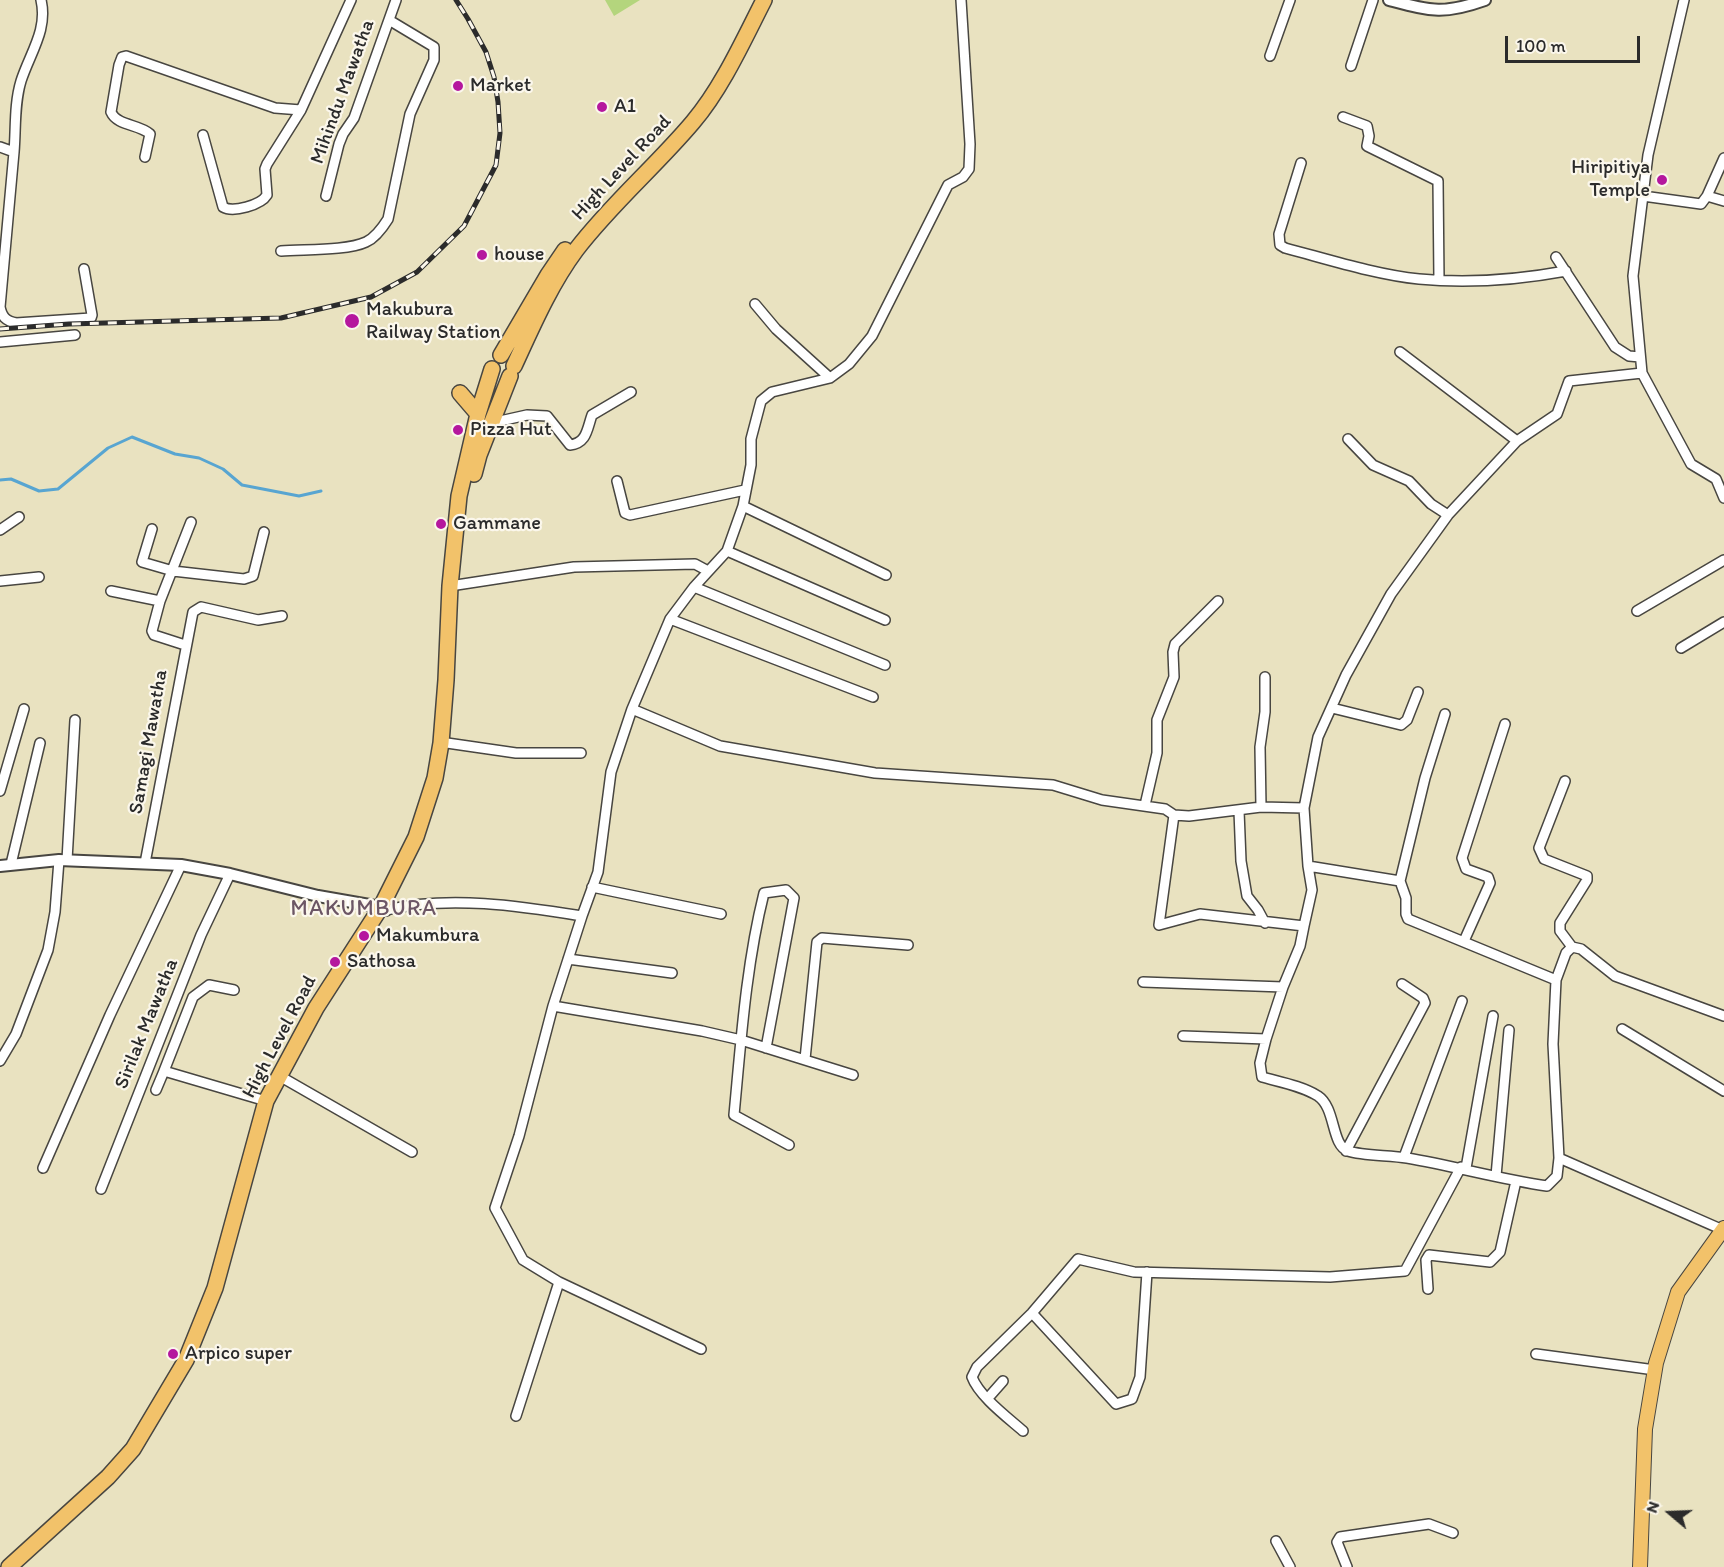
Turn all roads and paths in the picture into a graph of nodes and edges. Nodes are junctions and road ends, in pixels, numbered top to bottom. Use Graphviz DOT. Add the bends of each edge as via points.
graph roads {
  1 [pos="40,0"];
  2 [pos="351,0"];
  3 [pos="396,0"];
  4 [pos="755,0"];
  5 [pos="764,0"];
  6 [pos="961,0"];
  7 [pos="1290,0"];
  8 [pos="1373,0"];
  9 [pos="1389,0"];
  10 [pos="1485,0"];
  11 [pos="1684,0"];
  12 [pos="389,20"];
  13 [pos="1270,56"];
  14 [pos="1351,66"];
  15 [pos="301,110"];
  16 [pos="1343,117"];
  17 [pos="203,135"];
  18 [pos="0,147"];
  19 [pos="14,152"];
  20 [pos="146,157"];
  21 [pos="1724,158"];
  22 [pos="1301,163"];
  23 [pos="326,196"];
  24 [pos="1643,196"];
  25 [pos="1707,196"];
  26 [pos="1724,201"];
  27 [pos="281,251"];
  28 [pos="1556,257"];
  29 [pos="84,269"];
  30 [pos="1566,271"];
  31 [pos="1439,280"];
  32 [pos="755,304"];
  33 [pos="75,335"];
  34 [pos="0,342"];
  35 [pos="1400,352"];
  36 [pos="501,355"];
  37 [pos="1640,357"];
  38 [pos="492,369"];
  39 [pos="512,371"];
  40 [pos="1642,373"];
  41 [pos="830,378"];
  42 [pos="631,392"];
  43 [pos="460,393"];
  44 [pos="485,419"];
  45 [pos="1348,439"];
  46 [pos="1517,441"];
  47 [pos="617,482"];
  48 [pos="746,490"];
  49 [pos="1724,498"];
  50 [pos="743,506"];
  51 [pos="1448,515"];
  52 [pos="19,516"];
  53 [pos="191,522"];
  54 [pos="152,529"];
  55 [pos="0,530"];
  56 [pos="264,532"];
  57 [pos="727,550"];
  58 [pos="1724,560"];
  59 [pos="173,571"];
  60 [pos="708,571"];
  61 [pos="886,575"];
  62 [pos="39,577"];
  63 [pos="0,580"];
  64 [pos="454,586"];
  65 [pos="694,587"];
  66 [pos="111,591"];
  67 [pos="1218,600"];
  68 [pos="160,601"];
  69 [pos="1636,611"];
  70 [pos="282,616"];
  71 [pos="670,619"];
  72 [pos="885,620"];
  73 [pos="1724,622"];
  74 [pos="185,645"];
  75 [pos="1681,648"];
  76 [pos="885,664"];
  77 [pos="1265,677"];
  78 [pos="1418,692"];
  79 [pos="873,697"];
  80 [pos="1332,708"];
  81 [pos="24,709"];
  82 [pos="632,709"];
  83 [pos="1445,714"];
  84 [pos="75,720"];
  85 [pos="1505,724"];
  86 [pos="40,743"];
  87 [pos="447,743"];
  88 [pos="581,753"];
  89 [pos="1565,781"];
  90 [pos="0,791"];
  91 [pos="1145,805"];
  92 [pos="1261,807"];
  93 [pos="1304,808"];
  94 [pos="1239,811"];
  95 [pos="1174,814"];
  96 [pos="63,860"];
  97 [pos="145,863"];
  98 [pos="6,865"];
  99 [pos="180,865"];
  100 [pos="1308,866"];
  101 [pos="230,874"];
  102 [pos="1400,881"];
  103 [pos="592,887"];
  104 [pos="384,908"];
  105 [pos="721,914"];
  106 [pos="582,916"];
  107 [pos="1265,923"];
  108 [pos="1304,926"];
  109 [pos="1464,941"];
  110 [pos="908,945"];
  111 [pos="1572,947"];
  112 [pos="568,959"];
  113 [pos="672,973"];
  114 [pos="1556,980"];
  115 [pos="1143,982"];
  116 [pos="1402,984"];
  117 [pos="1283,987"];
  118 [pos="234,990"];
  119 [pos="1462,1000"];
  120 [pos="553,1005"];
  121 [pos="1493,1016"];
  122 [pos="1724,1016"];
  123 [pos="1622,1029"];
  124 [pos="1509,1030"];
  125 [pos="1183,1036"];
  126 [pos="1266,1039"];
  127 [pos="741,1040"];
  128 [pos="766,1047"];
  129 [pos="805,1059"];
  130 [pos="0,1061"];
  131 [pos="164,1071"];
  132 [pos="853,1075"];
  133 [pos="283,1078"];
  134 [pos="156,1090"];
  135 [pos="1724,1091"];
  136 [pos="266,1101"];
  137 [pos="789,1144"];
  138 [pos="1347,1151"];
  139 [pos="412,1152"];
  140 [pos="1404,1157"];
  141 [pos="1559,1158"];
  142 [pos="43,1168"];
  143 [pos="1464,1168"];
  144 [pos="1496,1176"];
  145 [pos="1516,1181"];
  146 [pos="101,1189"];
  147 [pos="1724,1229"];
  148 [pos="1147,1272"];
  149 [pos="559,1282"];
  150 [pos="219,1289"];
  151 [pos="1428,1289"];
  152 [pos="1032,1313"];
  153 [pos="701,1349"];
  154 [pos="1539,1353"];
  155 [pos="1655,1367"];
  156 [pos="1003,1381"];
  157 [pos="988,1398"];
  158 [pos="516,1416"];
  159 [pos="1023,1431"];
  160 [pos="1453,1533"];
  161 [pos="1276,1540"];
  162 [pos="9,1567"];
  163 [pos="18,1567"];
  164 [pos="1290,1567"];
  165 [pos="1347,1567"];
  166 [pos="1640,1567"];
  1 -- 19 [label="street" via="43,23 21,81"];
  2 -- 15 [label="street"];
  3 -- 12 [label="street, Mihindu Mawatha"];
  4 -- 36 [label="highway, High Level Road" via="723,61 685,116 572,242 548,274"];
  5 -- 39 [label="highway, High Level Road" via="731,65 694,121 575,251 541,308"];
  6 -- 41 [label="street" via="969,169 948,185 872,336 849,364"];
  7 -- 13 [label="street"];
  8 -- 14 [label="street"];
  9 -- 10 [label="street" via="1446,11"];
  11 -- 24 [label="street" via="1648,155"];
  12 -- 23 [label="street, Mihindu Mawatha" via="354,118 339,144"];
  12 -- 27 [label="street" via="434,47 435,57 410,114 388,219 367,242"];
  15 -- 17 [label="street" via="267,164 267,195 258,203 229,210 223,207"];
  15 -- 20 [label="street" via="275,108 124,56 120,59 111,112 114,118 150,134"];
  16 -- 31 [label="street" via="1366,126 1367,146 1438,181"];
  18 -- 19 [label="street"];
  19 -- 29 [label="street" via="2,315 16,323 91,318"];
  21 -- 25 [label="street"];
  22 -- 31 [label="street" via="1279,234 1280,244 1363,267"];
  24 -- 25 [label="street" via="1701,204"];
  24 -- 37 [label="street" via="1633,276"];
  25 -- 26 [label="street"];
  28 -- 30 [label="street"];
  30 -- 31 [label="street" via="1483,282"];
  30 -- 37 [label="street" via="1615,347 1629,356"];
  32 -- 41 [label="street" via="776,329"];
  33 -- 34 [label="street"];
  35 -- 46 [label="street"];
  36 -- 38 [label="highway" via="492,363"];
  36 -- 39 [label="highway" via="511,358"];
  37 -- 40 [label="street"];
  38 -- 39 [label="highway" via="500,378"];
  38 -- 44 [label="highway, High Level Road"];
  39 -- 44 [label="highway, High Level Road"];
  40 -- 46 [label="street" via="1569,381 1557,414"];
  40 -- 49 [label="street" via="1691,464 1716,479"];
  41 -- 48 [label="street" via="772,392 761,401 751,439"];
  42 -- 44 [label="street" via="592,415 584,439 578,444 570,445 547,416"];
  43 -- 44 [label="highway"];
  44 -- 64 [label="highway, High Level Road" via="459,496"];
  45 -- 51 [label="street" via="1373,465 1409,481"];
  46 -- 51 [label="street"];
  47 -- 48 [label="street" via="625,513 630,515"];
  48 -- 50 [label="street"];
  50 -- 57 [label="street"];
  50 -- 61 [label="street"];
  51 -- 80 [label="street" via="1390,594"];
  52 -- 55 [label="street"];
  53 -- 59 [label="street"];
  54 -- 59 [label="street" via="142,562"];
  56 -- 59 [label="street" via="253,576 244,579"];
  57 -- 60 [label="street"];
  57 -- 72 [label="street"];
  58 -- 69 [label="street"];
  59 -- 68 [label="street"];
  60 -- 64 [label="street" via="695,564 574,567"];
  60 -- 65 [label="street"];
  62 -- 63 [label="street"];
  64 -- 87 [label="highway, High Level Road"];
  64 -- 104 [label="highway, High Level Road" via="435,778 416,837"];
  65 -- 71 [label="street"];
  65 -- 76 [label="street"];
  66 -- 68 [label="street"];
  67 -- 91 [label="street" via="1175,644 1174,677 1157,720 1157,753"];
  68 -- 74 [label="street" via="152,631"];
  70 -- 74 [label="street, Samagi Mawatha" via="258,620 201,608 193,612"];
  71 -- 79 [label="street"];
  71 -- 82 [label="street"];
  73 -- 75 [label="street"];
  74 -- 97 [label="street, Samagi Mawatha"];
  77 -- 92 [label="street"];
  78 -- 80 [label="street" via="1407,720 1401,725"];
  80 -- 93 [label="street" via="1318,737"];
  81 -- 90 [label="street"];
  82 -- 91 [label="street" via="720,746 875,772 1053,784 1102,800"];
  82 -- 103 [label="street" via="610,772 598,872"];
  83 -- 102 [label="street"];
  84 -- 96 [label="street"];
  85 -- 109 [label="street" via="1462,858 1466,869 1488,877 1490,884"];
  86 -- 98 [label="street"];
  87 -- 88 [label="street" via="516,753"];
  87 -- 104 [label="highway, High Level Road" via="441,779 422,839"];
  89 -- 111 [label="street" via="1539,848 1544,859 1587,876 1560,923 1560,931"];
  91 -- 95 [label="street"];
  92 -- 93 [label="street"];
  92 -- 94 [label="street"];
  93 -- 100 [label="street"];
  94 -- 95 [label="street"];
  94 -- 107 [label="street" via="1247,896"];
  95 -- 107 [label="street" via="1160,925 1200,914"];
  96 -- 97 [label="street"];
  96 -- 98 [label="street"];
  96 -- 130 [label="street" via="48,950 16,1034"];
  97 -- 99 [label="street"];
  99 -- 101 [label="street"];
  99 -- 142 [label="street"];
  100 -- 102 [label="street"];
  100 -- 108 [label="street" via="1312,890"];
  101 -- 104 [label="street"];
  101 -- 146 [label="street, Sirilak Mawatha" via="201,935"];
  102 -- 109 [label="street" via="1408,919"];
  103 -- 105 [label="street"];
  103 -- 106 [label="street"];
  104 -- 106 [label="street" via="483,904"];
  104 -- 133 [label="highway, High Level Road"];
  104 -- 136 [label="highway, High Level Road" via="316,1008"];
  106 -- 112 [label="street"];
  107 -- 108 [label="street"];
  108 -- 117 [label="street"];
  109 -- 114 [label="street"];
  110 -- 129 [label="street" via="822,938 817,942"];
  111 -- 114 [label="street" via="1566,952"];
  111 -- 122 [label="street" via="1581,949 1615,976"];
  112 -- 113 [label="street"];
  112 -- 120 [label="street"];
  114 -- 141 [label="street" via="1553,1044"];
  115 -- 117 [label="street"];
  116 -- 138 [label="street" via="1425,1003"];
  117 -- 126 [label="street"];
  118 -- 131 [label="street" via="209,985 193,997"];
  119 -- 140 [label="street"];
  120 -- 127 [label="street"];
  120 -- 149 [label="street" via="519,1136 495,1208 524,1260"];
  121 -- 143 [label="street"];
  123 -- 135 [label="street"];
  124 -- 144 [label="street"];
  125 -- 126 [label="street"];
  126 -- 138 [label="street" via="1260,1063 1262,1077 1320,1097 1329,1108 1339,1144"];
  127 -- 128 [label="street"];
  127 -- 128 [label="street" via="764,893 786,890 794,898"];
  127 -- 137 [label="street" via="734,1115"];
  128 -- 129 [label="street"];
  129 -- 132 [label="street"];
  131 -- 134 [label="street"];
  131 -- 136 [label="street"];
  133 -- 139 [label="street"];
  133 -- 150 [label="highway, High Level Road" via="269,1111"];
  136 -- 150 [label="highway, High Level Road"];
  138 -- 140 [label="street"];
  140 -- 143 [label="street"];
  141 -- 145 [label="street" via="1557,1176 1548,1186"];
  141 -- 147 [label="street"];
  143 -- 144 [label="street"];
  143 -- 148 [label="street" via="1405,1272 1330,1277"];
  144 -- 145 [label="street"];
  145 -- 151 [label="street" via="1500,1252 1490,1262 1429,1255"];
  147 -- 155 [label="main road" via="1678,1292"];
  148 -- 152 [label="street" via="1078,1259"];
  148 -- 152 [label="street" via="1140,1377 1132,1399 1116,1404"];
  149 -- 153 [label="street"];
  149 -- 158 [label="street"];
  150 -- 162 [label="highway, High Level Road" via="186,1360 133,1449 108,1477"];
  150 -- 163 [label="highway, High Level Road" via="191,1363 129,1463"];
  152 -- 157 [label="street" via="974,1371 975,1383"];
  154 -- 155 [label="street"];
  155 -- 166 [label="main road" via="1645,1429"];
  156 -- 157 [label="street"];
  157 -- 159 [label="street"];
  160 -- 165 [label="street" via="1429,1524 1341,1537 1337,1542"];
  161 -- 164 [label="street"];
}
